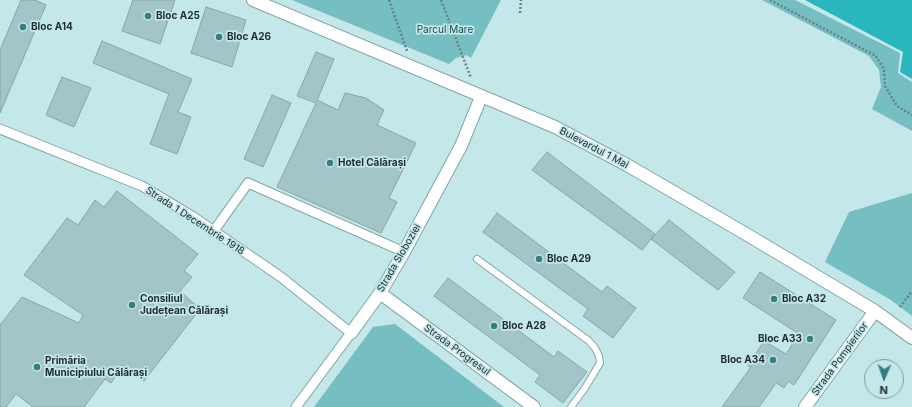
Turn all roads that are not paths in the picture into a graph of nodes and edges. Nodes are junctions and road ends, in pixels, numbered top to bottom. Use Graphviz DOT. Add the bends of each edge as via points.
graph roads {
  1 [pos="253,0"];
  2 [pos="482,97"];
  3 [pos="0,129"];
  4 [pos="213,232"];
  5 [pos="404,252"];
  6 [pos="477,259"];
  7 [pos="380,293"];
  8 [pos="875,311"];
  9 [pos="351,333"];
  10 [pos="912,338"];
  11 [pos="296,407"];
  12 [pos="534,407"];
  13 [pos="571,407"];
  14 [pos="805,407"];
  1 -- 2 [label="street, Bulevardul 1 Mai"];
  2 -- 5 [label="street, Strada Sloboziei" via="462,146"];
  2 -- 8 [label="street, Bulevardul 1 Mai" via="555,127 627,165"];
  3 -- 4 [label="street, Strada 1 Decembrie 1918" via="142,186 192,216"];
  4 -- 5 [label="street" via="248,183"];
  4 -- 9 [label="street, Strada 1 Decembrie 1918" via="281,277"];
  5 -- 7 [label="street, Strada Sloboziei"];
  6 -- 13 [label="lane" via="595,348 600,363"];
  7 -- 9 [label="street, Strada Sloboziei"];
  7 -- 12 [label="street, Strada Progresul"];
  8 -- 10 [label="street, Bulevardul 1 Mai"];
  8 -- 14 [label="street, Strada Pompierilor"];
  9 -- 11 [label="street, Strada Sloboziei"];
}
